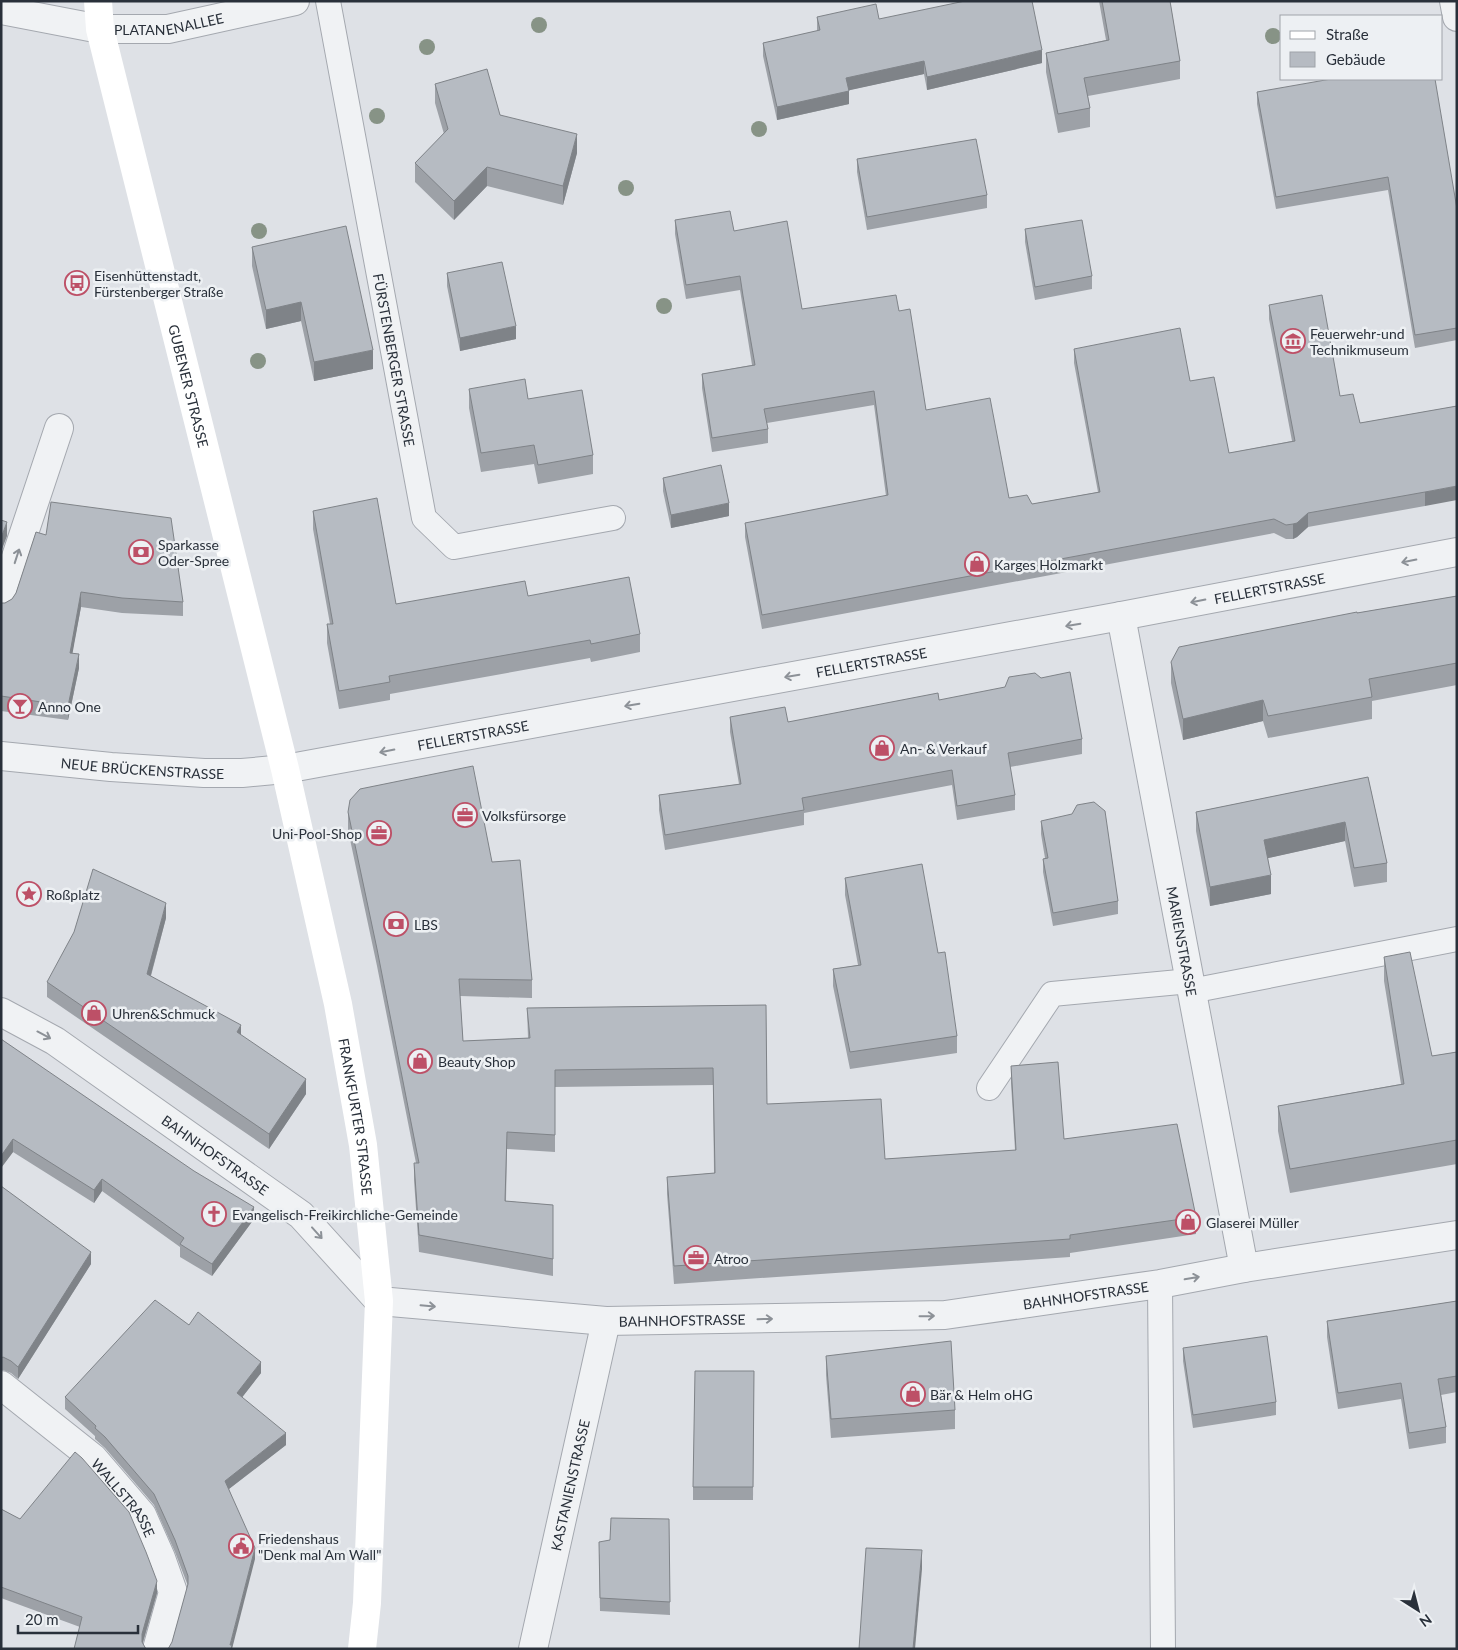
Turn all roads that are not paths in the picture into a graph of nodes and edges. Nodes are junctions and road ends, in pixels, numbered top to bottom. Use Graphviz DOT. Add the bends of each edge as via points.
graph roads {
  1 [pos="98,1"];
  2 [pos="294,1"];
  3 [pos="328,1"];
  4 [pos="1454,1"];
  5 [pos="1,10"];
  6 [pos="1457,17"];
  7 [pos="100,29"];
  8 [pos="59,428"];
  9 [pos="613,518"];
  10 [pos="1457,552"];
  11 [pos="1,602"];
  12 [pos="1121,616"];
  13 [pos="1,756"];
  14 [pos="285,769"];
  15 [pos="1457,939"];
  16 [pos="1191,986"];
  17 [pos="1,1012"];
  18 [pos="989,1088"];
  19 [pos="1457,1235"];
  20 [pos="1244,1268"];
  21 [pos="1160,1284"];
  22 [pos="379,1301"];
  23 [pos="606,1321"];
  24 [pos="1,1385"];
  25 [pos="156,1649"];
  26 [pos="362,1649"];
  27 [pos="533,1649"];
  28 [pos="1163,1649"];
  1 -- 7 [label="main road, GUBENER STRASSE"];
  2 -- 7 [label="street, PLATANENALLEE" via="168,29"];
  3 -- 9 [label="lane, FÜRSTENBERGER STRASSE" via="424,518 454,547"];
  4 -- 6 [label="street"];
  5 -- 7 [label="street, PLATANENALLEE"];
  7 -- 14 [label="main road, GUBENER STRASSE"];
  11 -- 8 [label="street, one-way"];
  10 -- 12 [label="street, FELLERTSTRASSE, one-way"];
  12 -- 14 [label="street, FELLERTSTRASSE, one-way"];
  12 -- 16 [label="street, MARIENSTRASSE"];
  13 -- 14 [label="street, NEUE BRÜCKENSTRASSE" via="204,773"];
  14 -- 22 [label="main road, FRANKFURTER STRASSE" via="334,986 362,1136"];
  15 -- 16 [label="lane"];
  16 -- 18 [label="lane" via="1052,994"];
  16 -- 20 [label="street, MARIENSTRASSE"];
  17 -- 22 [label="street, BAHNHOFSTRASSE, one-way" via="55,1041 301,1215"];
  19 -- 20 [label="street, BAHNHOFSTRASSE"];
  21 -- 20 [label="street, BAHNHOFSTRASSE, one-way"];
  23 -- 21 [label="street, BAHNHOFSTRASSE, one-way" via="946,1315"];
  21 -- 28 [label="lane"];
  22 -- 23 [label="street, BAHNHOFSTRASSE, one-way"];
  22 -- 26 [label="main road, FRANKFURTER STRASSE"];
  23 -- 27 [label="street, KASTANIENSTRASSE"];
  24 -- 25 [label="street, WALLSTRASSE" via="93,1458 142,1515 173,1592"];
}
